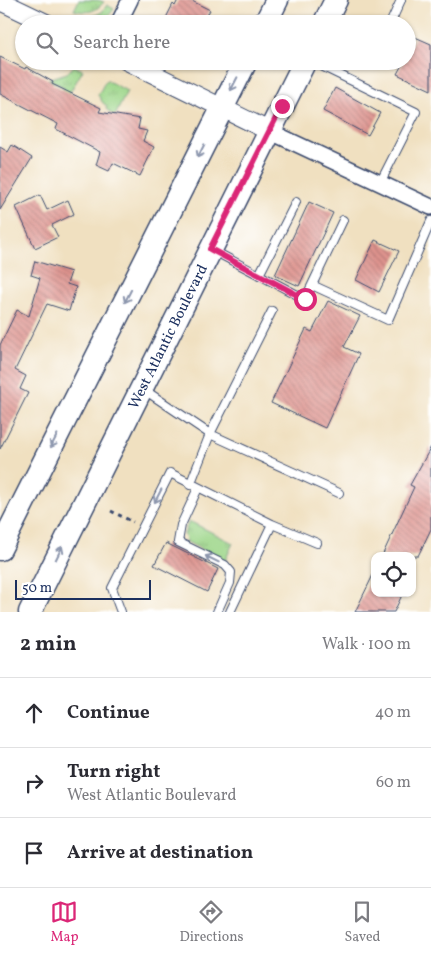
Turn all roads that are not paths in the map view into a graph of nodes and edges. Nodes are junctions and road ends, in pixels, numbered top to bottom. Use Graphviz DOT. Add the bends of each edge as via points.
graph roads {
  1 [pos="130,0"];
  2 [pos="277,0"];
  3 [pos="336,0"];
  4 [pos="401,0"];
  5 [pos="0,1"];
  6 [pos="29,15"];
  7 [pos="122,15"];
  8 [pos="270,15"];
  9 [pos="328,15"];
  10 [pos="394,15"];
  11 [pos="146,70"];
  12 [pos="242,70"];
  13 [pos="300,70"];
  14 [pos="330,70"];
  15 [pos="223,107"];
  16 [pos="269,131"];
  17 [pos="380,183"];
  18 [pos="296,202"];
  19 [pos="431,207"];
  20 [pos="343,220"];
  21 [pos="431,221"];
  22 [pos="210,249"];
  23 [pos="259,276"];
  24 [pos="312,285"];
  25 [pos="272,311"];
  26 [pos="141,388"];
  27 [pos="210,434"];
  28 [pos="194,487"];
  29 [pos="339,493"];
  30 [pos="272,524"];
  31 [pos="317,542"];
  32 [pos="0,548"];
  33 [pos="30,612"];
  34 [pos="121,612"];
  35 [pos="216,612"];
  36 [pos="230,612"];
  1 -- 7 [label="street"];
  2 -- 8 [label="main road"];
  3 -- 9 [label="main road"];
  4 -- 10 [label="lane"];
  5 -- 6 [label="street"];
  11 -- 15 [label="street"];
  12 -- 15 [label="main road, one-way"];
  13 -- 16 [label="main road, West Atlantic Boulevard"];
  14 -- 17 [label="lane" via="416,112"];
  15 -- 16 [label="street"];
  15 -- 32 [label="main road, one-way"];
  16 -- 17 [label="street"];
  16 -- 22 [label="main road, West Atlantic Boulevard"];
  17 -- 19 [label="street"];
  18 -- 23 [label="lane"];
  20 -- 24 [label="lane"];
  21 -- 24 [label="lane" via="388,320"];
  22 -- 23 [label="lane"];
  22 -- 26 [label="main road, West Atlantic Boulevard"];
  23 -- 24 [label="lane" via="305,299"];
  25 -- 27 [label="lane"];
  26 -- 27 [label="lane"];
  33 -- 26 [label="main road, West Atlantic Boulevard, one-way"];
  27 -- 28 [label="lane"];
  27 -- 29 [label="lane"];
  28 -- 30 [label="lane"];
  28 -- 34 [label="lane, one-way" via="170,473 112,588"];
  35 -- 28 [label="lane, one-way" via="230,583 231,572 224,565 178,542"];
  30 -- 31 [label="lane"];
  30 -- 36 [label="lane"];
}
